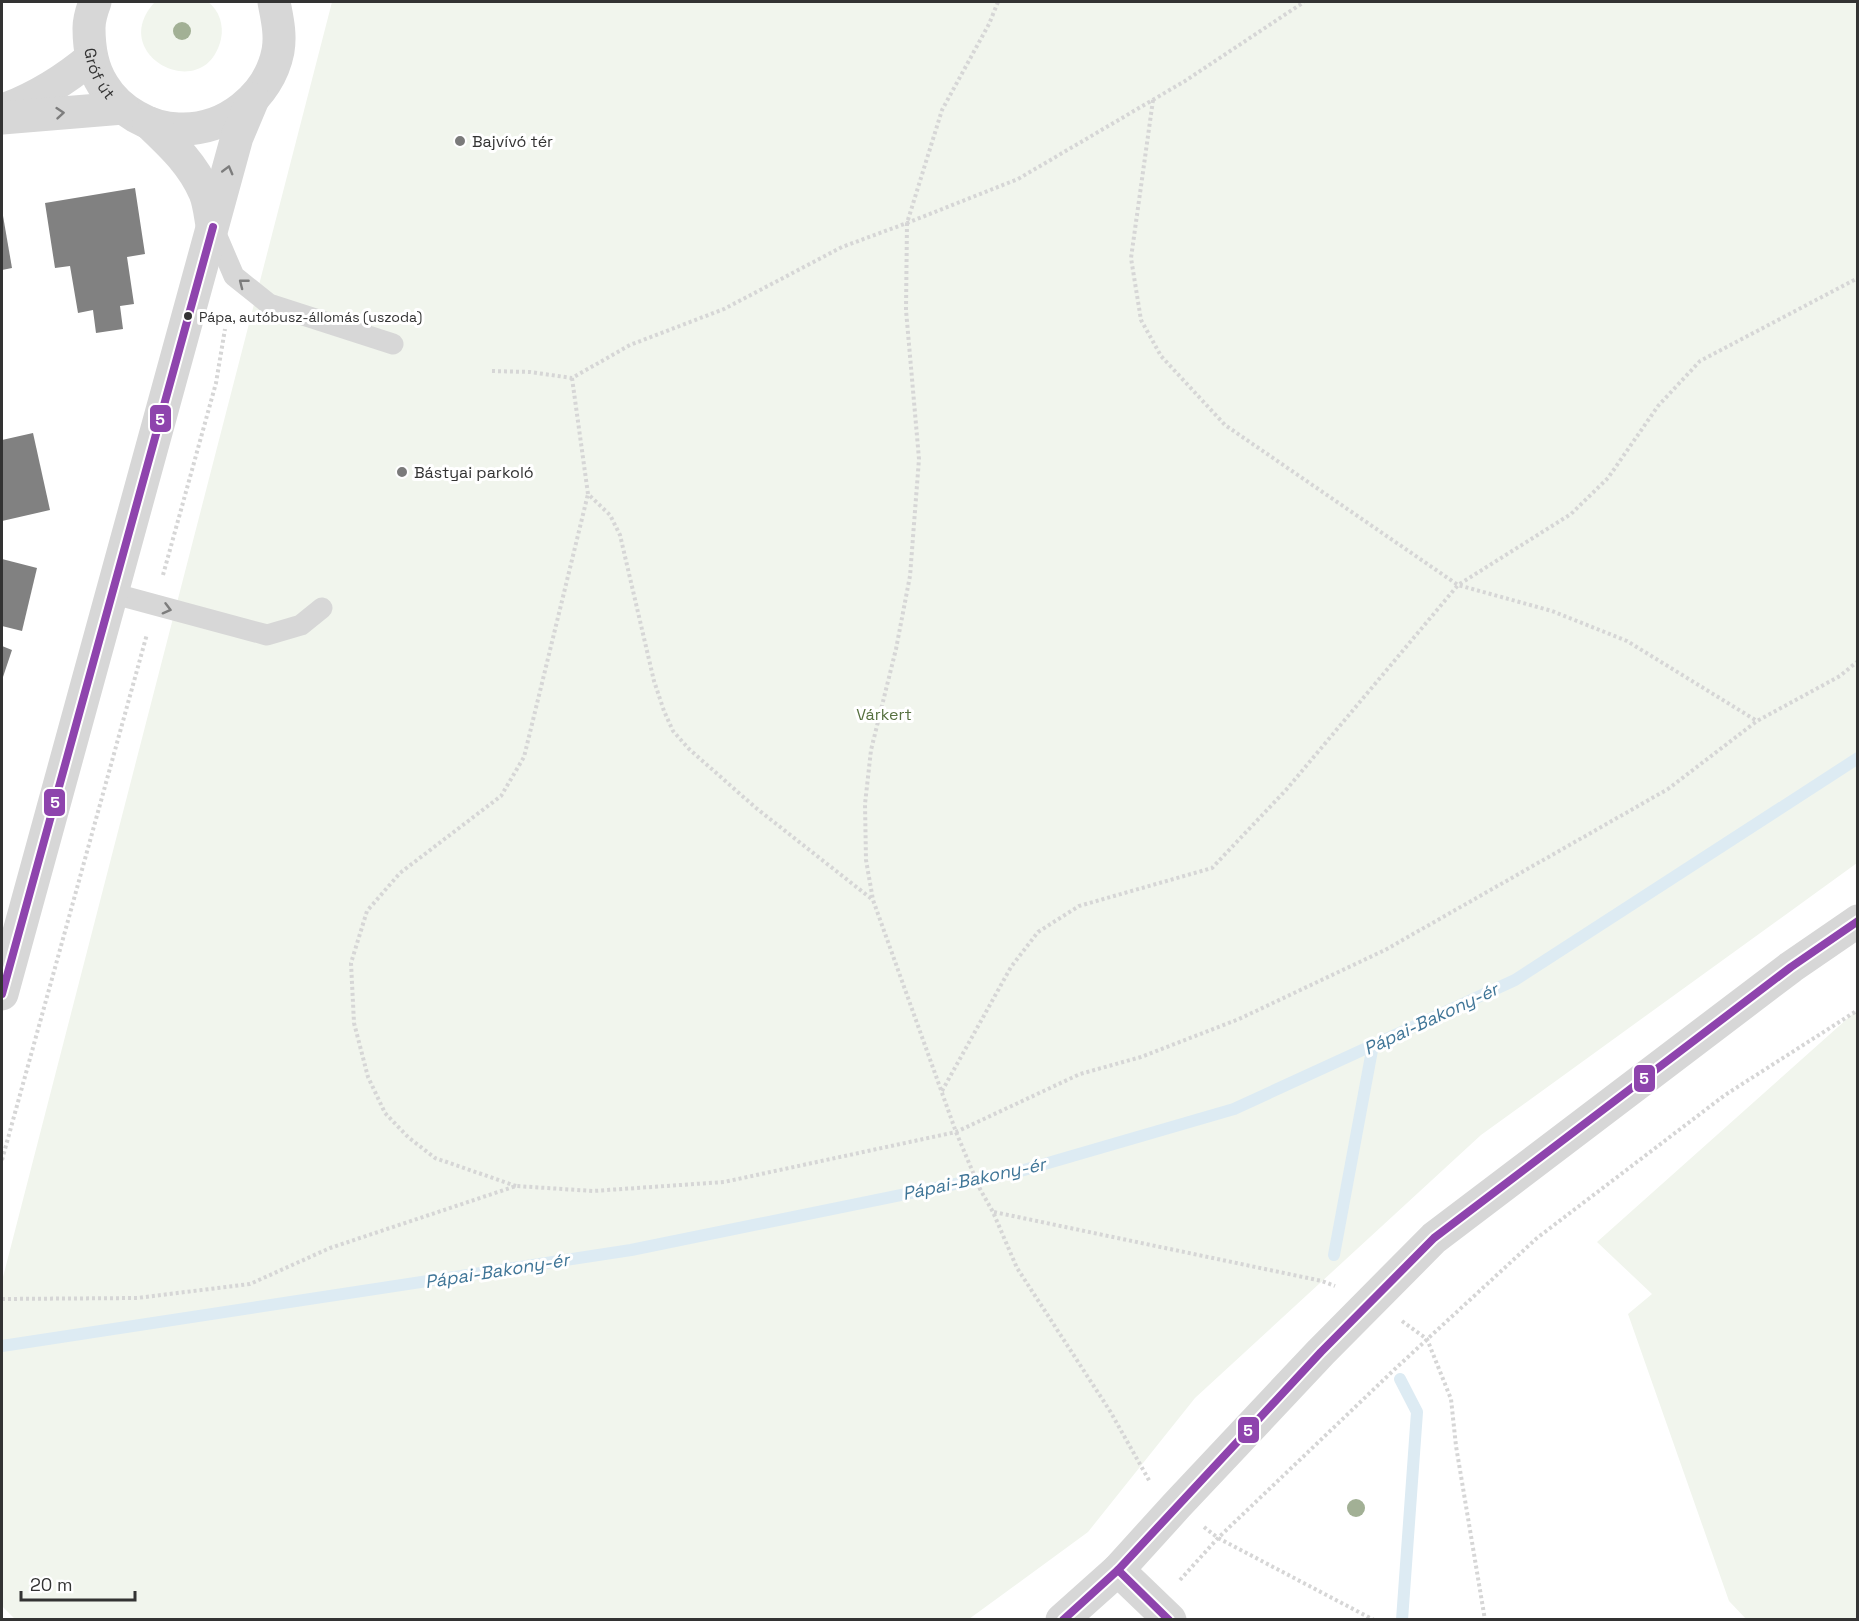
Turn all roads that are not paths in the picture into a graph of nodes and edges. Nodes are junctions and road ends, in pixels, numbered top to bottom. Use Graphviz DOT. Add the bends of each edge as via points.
graph roads {
  1 [pos="94,2"];
  2 [pos="274,2"];
  3 [pos="91,58"];
  4 [pos="253,99"];
  5 [pos="2,111"];
  6 [pos="136,116"];
  7 [pos="2,118"];
  8 [pos="213,227"];
  9 [pos="393,344"];
  10 [pos="111,593"];
  11 [pos="322,608"];
  12 [pos="1857,921"];
  13 [pos="10,931"];
  14 [pos="2,994"];
  15 [pos="1118,1570"];
  16 [pos="1164,1613"];
  17 [pos="1062,1620"];
  1 -- 3 [label="street, Gróf út" via="88,26"];
  2 -- 4 [label="street, Gróf út" via="279,25 278,52 269,77"];
  3 -- 5 [label="street" via="28,101"];
  3 -- 6 [label="street, Gróf út" via="103,86"];
  4 -- 6 [label="street, Gróf út" via="233,116 208,126 178,130"];
  8 -- 4 [label="street, Gróf út, one-way" via="237,137"];
  7 -- 6 [label="street, one-way"];
  6 -- 8 [label="street, Gróf út" via="175,148 196,173"];
  9 -- 8 [label="lane, one-way" via="269,304 234,276"];
  8 -- 10 [label="street, Gróf út"];
  10 -- 11 [label="lane, one-way" via="267,635 301,625"];
  10 -- 13 [label="street, Gróf út"];
  12 -- 15 [label="street" via="1434,1238 1321,1352"];
  13 -- 14 [label="street, Gróf út"];
  15 -- 16 [label="street"];
  15 -- 17 [label="street"];
}
